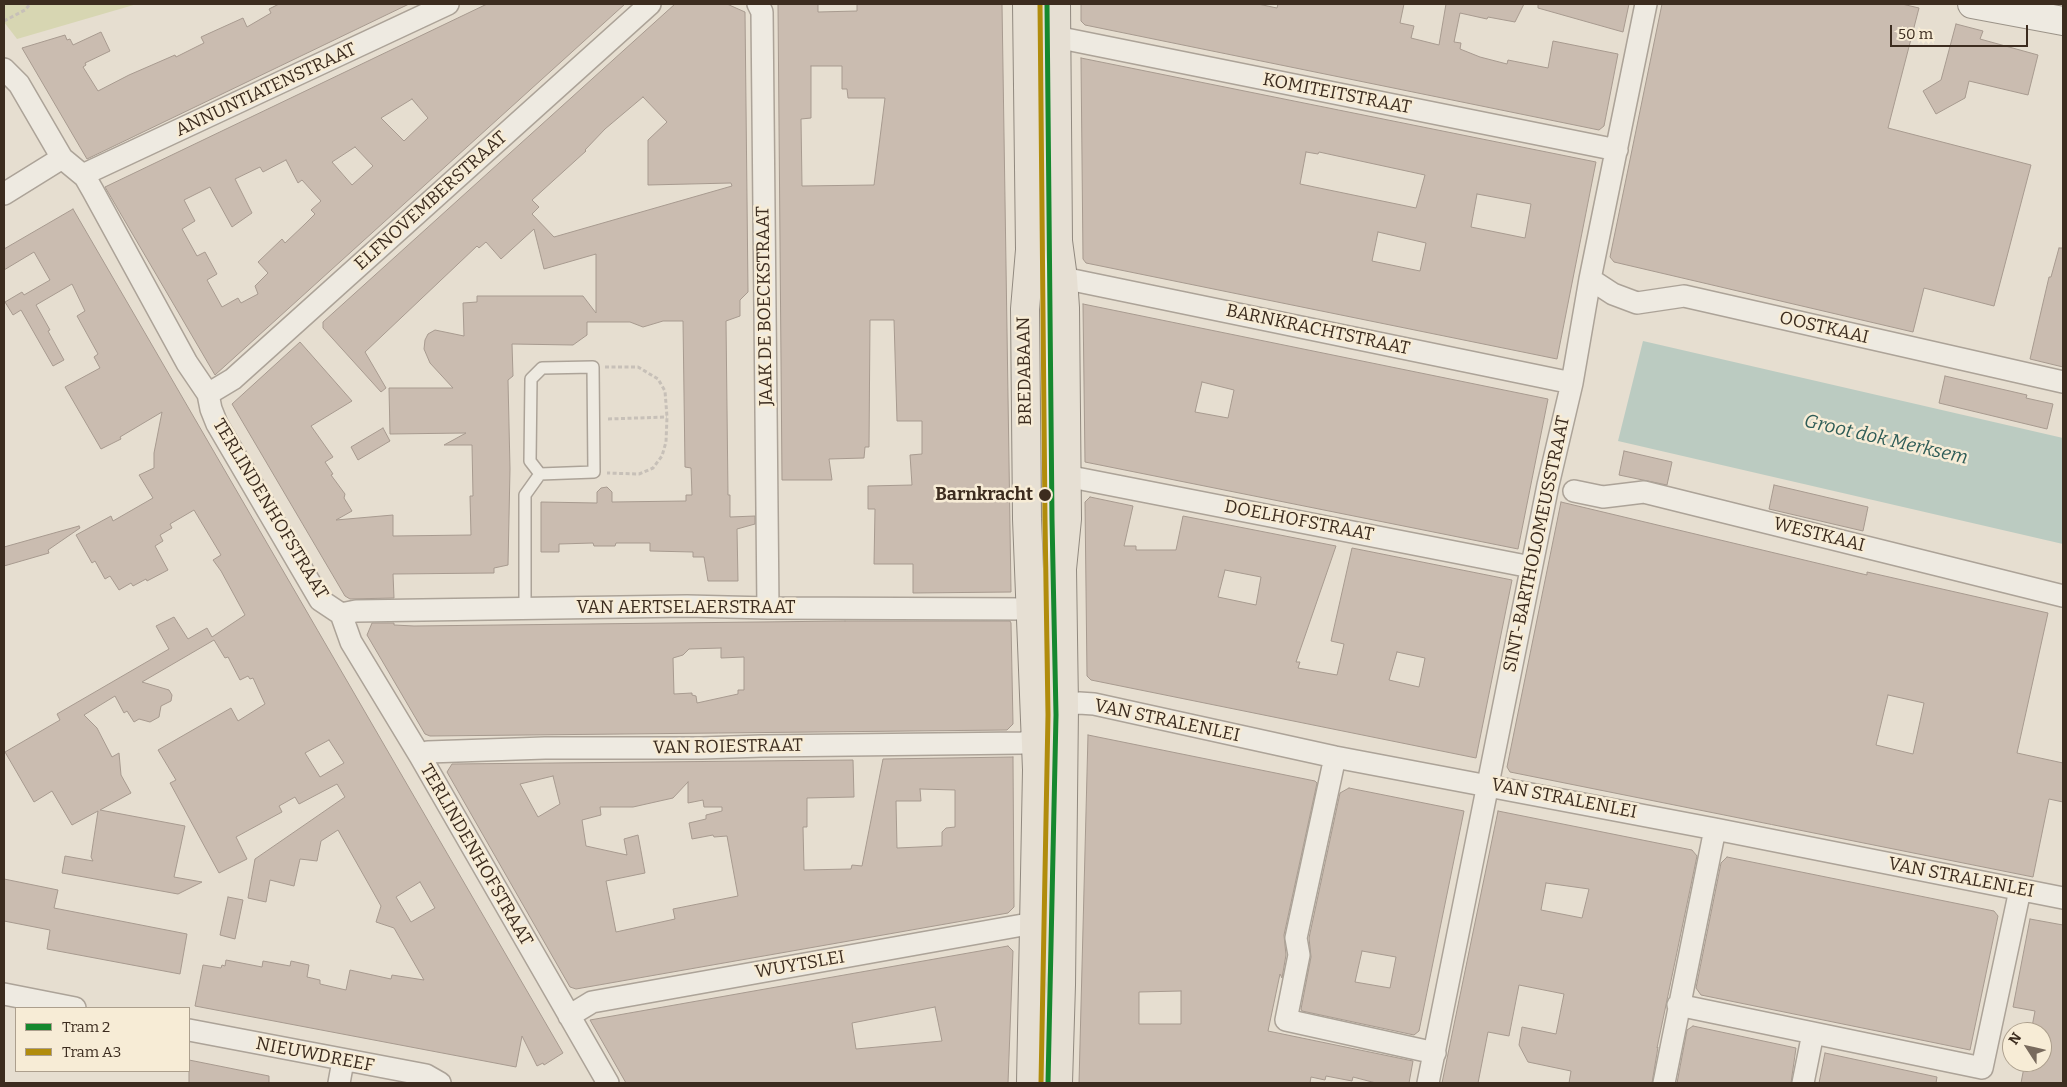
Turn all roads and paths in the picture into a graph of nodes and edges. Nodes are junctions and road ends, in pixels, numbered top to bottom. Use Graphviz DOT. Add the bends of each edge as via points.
graph roads {
  1 [pos="30,4"];
  2 [pos="448,4"];
  3 [pos="650,4"];
  4 [pos="758,4"];
  5 [pos="1027,4"];
  6 [pos="1042,4"];
  7 [pos="1056,4"];
  8 [pos="1646,4"];
  9 [pos="1972,4"];
  10 [pos="4,21"];
  11 [pos="2063,21"];
  12 [pos="1056,38"];
  13 [pos="4,69"];
  14 [pos="1617,150"];
  15 [pos="62,158"];
  16 [pos="85,177"];
  17 [pos="4,194"];
  18 [pos="1063,278"];
  19 [pos="1590,279"];
  20 [pos="592,367"];
  21 [pos="2063,382"];
  22 [pos="1572,383"];
  23 [pos="208,394"];
  24 [pos="667,417"];
  25 [pos="595,419"];
  26 [pos="594,472"];
  27 [pos="540,474"];
  28 [pos="1066,476"];
  29 [pos="1574,491"];
  30 [pos="1531,567"];
  31 [pos="2063,596"];
  32 [pos="525,608"];
  33 [pos="768,608"];
  34 [pos="1031,609"];
  35 [pos="341,614"];
  36 [pos="1049,633"];
  37 [pos="1050,722"];
  38 [pos="420,756"];
  39 [pos="1335,757"];
  40 [pos="1488,785"];
  41 [pos="1715,829"];
  42 [pos="2020,890"];
  43 [pos="2063,898"];
  44 [pos="1034,922"];
  45 [pos="4,994"];
  46 [pos="1678,1005"];
  47 [pos="70,1007"];
  48 [pos="569,1016"];
  49 [pos="190,1030"];
  50 [pos="1813,1033"];
  51 [pos="1435,1053"];
  52 [pos="343,1061"];
  53 [pos="339,1083"];
  54 [pos="440,1083"];
  55 [pos="608,1083"];
  56 [pos="1031,1083"];
  57 [pos="1058,1083"];
  58 [pos="1428,1083"];
  59 [pos="1664,1083"];
  60 [pos="1803,1083"];
  1 -- 10 [label="path"];
  2 -- 16 [label="street, ANNUNTIATENSTRAAT" via="89,172"];
  3 -- 23 [label="street, ELFNOVEMBERSTRAAT" via="233,379"];
  4 -- 33 [label="street, JAAK DE BOECKSTRAAT" via="762,12"];
  5 -- 34 [label="main road, BREDABAAN" via="1030,250 1025,309"];
  6 -- 36 [label="lane, BREDABAAN"];
  7 -- 12 [label="main road, BREDABAAN"];
  8 -- 14 [label="street, SINT-BARTHOLOMEUSSTRAAT"];
  9 -- 11 [label="main road"];
  12 -- 14 [label="street, KOMITEITSTRAAT"];
  12 -- 18 [label="main road, BREDABAAN" via="1058,241"];
  13 -- 15 [label="street, TERLINDENHOFSTRAAT" via="19,84"];
  14 -- 19 [label="street, SINT-BARTHOLOMEUSSTRAAT"];
  15 -- 16 [label="street, TERLINDENHOFSTRAAT"];
  15 -- 17 [label="street"];
  16 -- 23 [label="street, TERLINDENHOFSTRAAT" via="187,363"];
  18 -- 22 [label="street, BARNKRACHTSTRAAT"];
  18 -- 28 [label="main road, BREDABAAN"];
  19 -- 21 [label="street, OOSTKAAI" via="1613,294 1637,303 1684,296"];
  19 -- 22 [label="street, SINT-BARTHOLOMEUSSTRAAT"];
  20 -- 24 [label="path" via="638,367 650,373 666,392"];
  20 -- 25 [label="lane"];
  20 -- 27 [label="lane" via="542,368 531,379 530,461"];
  22 -- 30 [label="street, SINT-BARTHOLOMEUSSTRAAT"];
  23 -- 35 [label="street, TERLINDENHOFSTRAAT" via="217,424 320,600"];
  24 -- 25 [label="path"];
  24 -- 26 [label="path" via="666,442 662,456 653,468 639,474"];
  25 -- 26 [label="lane"];
  26 -- 27 [label="lane"];
  27 -- 32 [label="lane" via="525,495"];
  28 -- 30 [label="street, DOELHOFSTRAAT"];
  28 -- 37 [label="main road, BREDABAAN" via="1067,519"];
  29 -- 31 [label="street, WESTKAAI" via="1603,497 1644,492"];
  30 -- 40 [label="street, SINT-BARTHOLOMEUSSTRAAT"];
  32 -- 33 [label="street, VAN AERTSELAERSTRAAT"];
  32 -- 35 [label="street, VAN AERTSELAERSTRAAT" via="356,611"];
  33 -- 34 [label="street, VAN AERTSELAERSTRAAT"];
  34 -- 37 [label="main road, BREDABAAN"];
  35 -- 38 [label="street, TERLINDENHOFSTRAAT" via="351,642"];
  37 -- 38 [label="street, VAN ROIESTRAAT" via="1022,743 544,748 428,752"];
  37 -- 39 [label="street, VAN STRALENLEI" via="1078,704 1094,704"];
  37 -- 44 [label="main road, BREDABAAN" via="1037,770"];
  37 -- 57 [label="main road, BREDABAAN" via="1061,985"];
  38 -- 48 [label="street, TERLINDENHOFSTRAAT"];
  39 -- 40 [label="street, VAN STRALENLEI"];
  39 -- 51 [label="street" via="1296,938 1299,954 1286,1020"];
  40 -- 41 [label="street, VAN STRALENLEI"];
  40 -- 51 [label="street, SINT-BARTHOLOMEUSSTRAAT"];
  41 -- 42 [label="street, VAN STRALENLEI"];
  41 -- 46 [label="street"];
  42 -- 43 [label="street, VAN STRALENLEI"];
  42 -- 50 [label="street" via="1982,1068"];
  44 -- 48 [label="street, WUYTSLEI" via="592,1002"];
  44 -- 56 [label="main road, BREDABAAN"];
  45 -- 47 [label="street"];
  46 -- 50 [label="street"];
  46 -- 59 [label="street"];
  48 -- 55 [label="street, TERLINDENHOFSTRAAT"];
  49 -- 52 [label="street, NIEUWDREEF"];
  50 -- 60 [label="street"];
  51 -- 58 [label="street, SINT-BARTHOLOMEUSSTRAAT"];
  52 -- 53 [label="street"];
  52 -- 54 [label="street, NIEUWDREEF" via="426,1075"];
}
